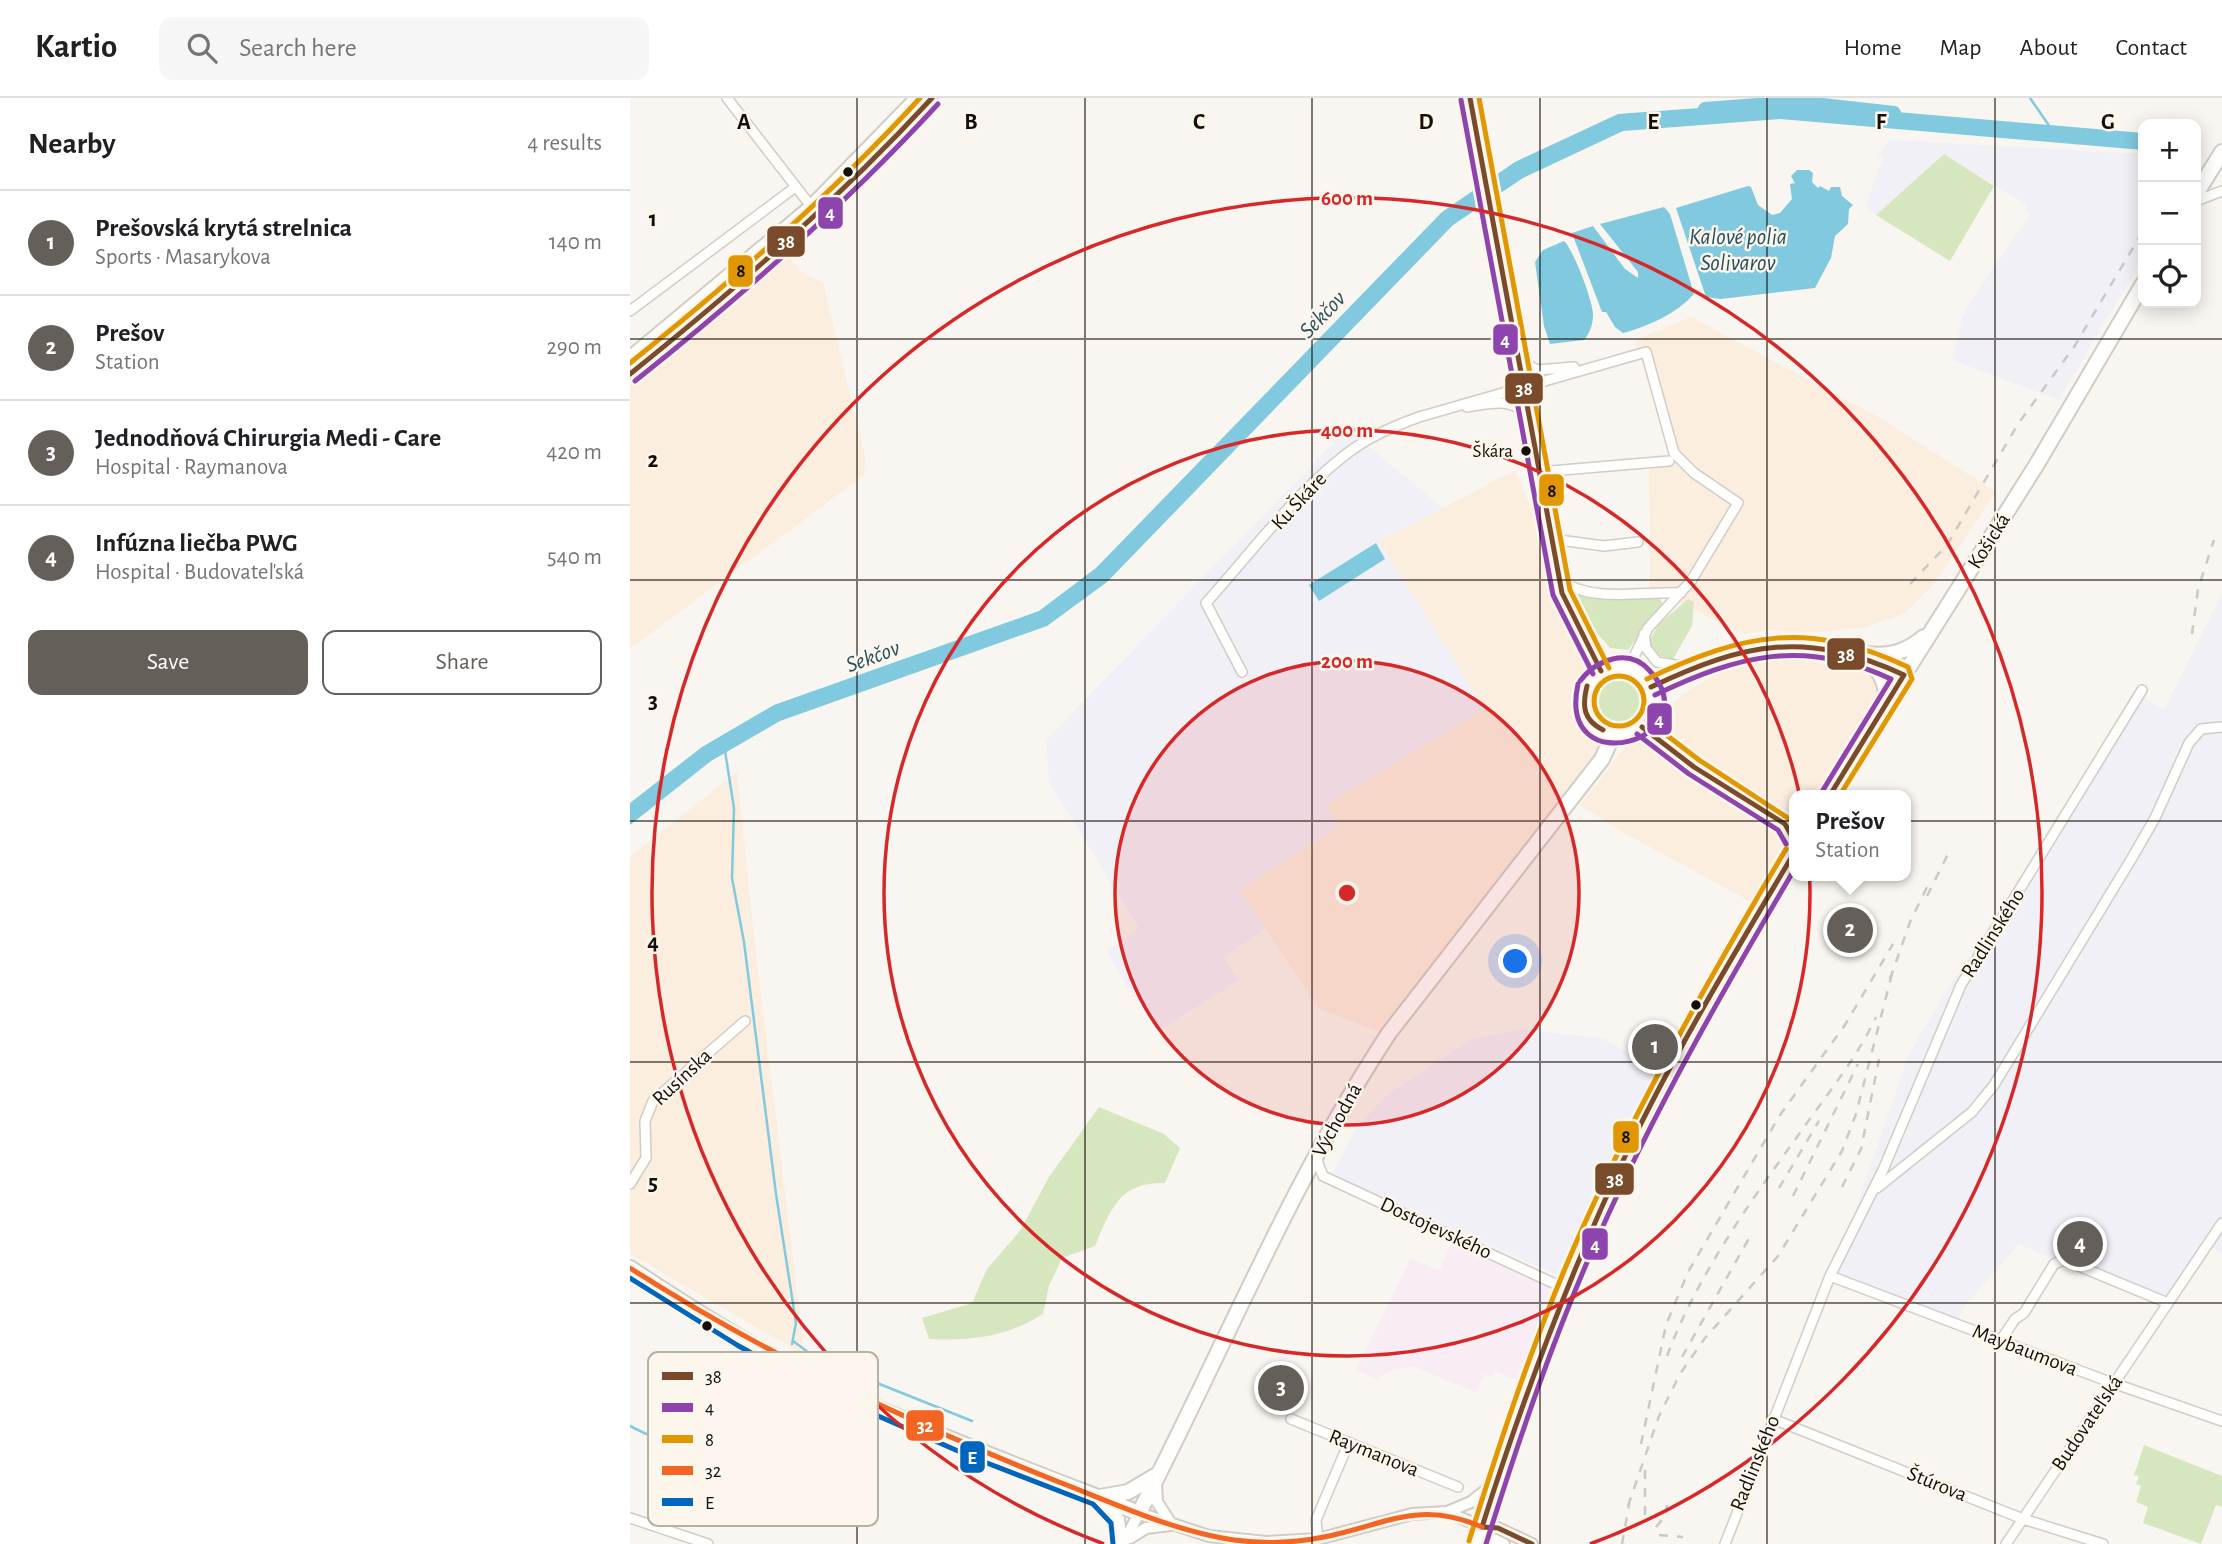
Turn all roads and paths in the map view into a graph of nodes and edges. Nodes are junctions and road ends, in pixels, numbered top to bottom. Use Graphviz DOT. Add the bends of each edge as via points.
graph roads {
  1 [pos="727,98"];
  2 [pos="915,98"];
  3 [pos="926,98"];
  4 [pos="932,98"];
  5 [pos="1470,98"];
  6 [pos="912,120"];
  7 [pos="2219,163"];
  8 [pos="2201,187"];
  9 [pos="794,188"];
  10 [pos="2222,191"];
  11 [pos="2201,199"];
  12 [pos="810,206"];
  13 [pos="818,215"];
  14 [pos="2138,292"];
  15 [pos="630,311"];
  16 [pos="630,356"];
  17 [pos="1516,359"];
  18 [pos="1601,364"];
  19 [pos="630,374"];
  20 [pos="1522,386"];
  21 [pos="1434,412"];
  22 [pos="1529,421"];
  23 [pos="1668,461"];
  24 [pos="1539,472"];
  25 [pos="1552,539"];
  26 [pos="1638,542"];
  27 [pos="1558,578"];
  28 [pos="1681,593"];
  29 [pos="1932,631"];
  30 [pos="1644,634"];
  31 [pos="1851,653"];
  32 [pos="1629,667"];
  33 [pos="1696,668"];
  34 [pos="1242,671"];
  35 [pos="1601,671"];
  36 [pos="1904,675"];
  37 [pos="1651,687"];
  38 [pos="2142,690"];
  39 [pos="1882,711"];
  40 [pos="2222,727"];
  41 [pos="1613,735"];
  42 [pos="1833,790"];
  43 [pos="1789,862"];
  44 [pos="746,1021"];
  45 [pos="1316,1158"];
  46 [pos="1323,1176"];
  47 [pos="1305,1181"];
  48 [pos="630,1184"];
  49 [pos="1872,1191"];
  50 [pos="2222,1223"];
  51 [pos="630,1261"];
  52 [pos="634,1272"];
  53 [pos="1830,1276"];
  54 [pos="1566,1289"];
  55 [pos="2168,1303"];
  56 [pos="2001,1340"];
  57 [pos="767,1352"];
  58 [pos="2114,1383"];
  59 [pos="878,1406"];
  60 [pos="1291,1419"];
  61 [pos="1773,1419"];
  62 [pos="2222,1421"];
  63 [pos="1349,1442"];
  64 [pos="1157,1475"];
  65 [pos="1496,1482"];
  66 [pos="1458,1486"];
  67 [pos="1098,1497"];
  68 [pos="1139,1513"];
  69 [pos="1452,1513"];
  70 [pos="630,1518"];
  71 [pos="2023,1519"];
  72 [pos="648,1524"];
  73 [pos="1172,1525"];
  74 [pos="654,1526"];
  75 [pos="1486,1532"];
  76 [pos="1318,1539"];
  77 [pos="1124,1542"];
  78 [pos="1477,1543"];
  79 [pos="708,1544"];
  80 [pos="1504,1544"];
  81 [pos="1532,1544"];
  82 [pos="1725,1544"];
  83 [pos="2006,1544"];
  84 [pos="2103,1544"];
  1 -- 9 [label="street"];
  2 -- 12 [label="street"];
  3 -- 6 [label="street"];
  4 -- 6 [label="street"];
  5 -- 17 [label="street"];
  6 -- 13 [label="street"];
  7 -- 8 [label="main road"];
  9 -- 12 [label="street"];
  9 -- 15 [label="street"];
  10 -- 11 [label="street"];
  12 -- 13 [label="street"];
  12 -- 16 [label="street"];
  13 -- 19 [label="street" via="726,298"];
  14 -- 29 [label="main road, Košická"];
  17 -- 18 [label="street" via="1538,370"];
  17 -- 20 [label="street"];
  18 -- 20 [label="street"];
  18 -- 28 [label="street" via="1646,352 1674,453 1686,468 1738,503"];
  20 -- 21 [label="street, Ku Škáre"];
  20 -- 22 [label="street"];
  21 -- 22 [label="street" via="1511,403 1521,408"];
  21 -- 34 [label="street, Ku Škáre" via="1385,430 1320,476 1206,603"];
  22 -- 24 [label="street"];
  23 -- 24 [label="street"];
  24 -- 25 [label="street"];
  25 -- 26 [label="street" via="1604,546"];
  25 -- 27 [label="street"];
  27 -- 28 [label="street" via="1594,592"];
  27 -- 35 [label="street" via="1569,612"];
  28 -- 30 [label="street"];
  29 -- 31 [label="main road" via="1900,653"];
  29 -- 36 [label="main road, Košická"];
  30 -- 32 [label="street"];
  30 -- 33 [label="street" via="1646,648 1657,662"];
  31 -- 33 [label="main road" via="1779,644 1739,650"];
  31 -- 36 [label="main road"];
  31 -- 39 [label="street" via="1873,668 1882,681"];
  32 -- 35 [label="main road"];
  32 -- 37 [label="main road"];
  33 -- 37 [label="main road"];
  35 -- 41 [label="main road" via="1587,685 1584,705 1594,725"];
  36 -- 39 [label="street, Košická"];
  37 -- 41 [label="main road" via="1654,698 1649,719 1633,733"];
  38 -- 49 [label="street, Radlinského" via="1961,985"];
  39 -- 42 [label="street, Košická"];
  40 -- 49 [label="street, Radlinského" via="2201,729 2189,743 2155,818 1994,1085 1972,1112"];
  41 -- 45 [label="main road, Východná" via="1602,759 1390,1033"];
  43 -- 54 [label="street" via="1640,1126"];
  44 -- 48 [label="street, Rusínska" via="653,1101 645,1121 646,1158"];
  45 -- 46 [label="street"];
  45 -- 47 [label="main road, Východná"];
  46 -- 47 [label="street"];
  46 -- 54 [label="street, Dostojevského"];
  47 -- 64 [label="main road, Východná"];
  49 -- 53 [label="street, Radlinského"];
  50 -- 55 [label="street, Budovateľská"];
  51 -- 52 [label="street"];
  52 -- 57 [label="main road"];
  53 -- 56 [label="street, Maybaumova"];
  53 -- 61 [label="street, Radlinského"];
  54 -- 65 [label="street"];
  55 -- 56 [label="street" via="2064,1260 2054,1264"];
  55 -- 58 [label="street, Budovateľská"];
  56 -- 58 [label="street, Maybaumova"];
  58 -- 62 [label="street, Maybaumova"];
  58 -- 71 [label="street, Budovateľská"];
  59 -- 67 [label="main road"];
  60 -- 63 [label="street, Raymanova"];
  61 -- 71 [label="street, Štúrova"];
  61 -- 82 [label="street, Radlinského"];
  63 -- 66 [label="street, Raymanova"];
  63 -- 76 [label="street" via="1316,1520"];
  64 -- 67 [label="main road" via="1128,1492"];
  64 -- 68 [label="main road, Východná"];
  64 -- 73 [label="street" via="1157,1502"];
  65 -- 69 [label="street"];
  65 -- 75 [label="street"];
  67 -- 68 [label="main road"];
  67 -- 77 [label="street" via="1115,1513"];
  68 -- 73 [label="street"];
  68 -- 77 [label="street, Východná"];
  69 -- 75 [label="street"];
  69 -- 76 [label="street" via="1412,1514"];
  70 -- 72 [label="street"];
  71 -- 83 [label="street, Budovateľská"];
  71 -- 84 [label="street, Štúrova"];
  73 -- 76 [label="street" via="1245,1541"];
  73 -- 77 [label="street" via="1137,1531"];
  74 -- 79 [label="street"];
  75 -- 78 [label="street"];
  75 -- 80 [label="street"];
  75 -- 81 [label="street" via="1502,1531"];
}
